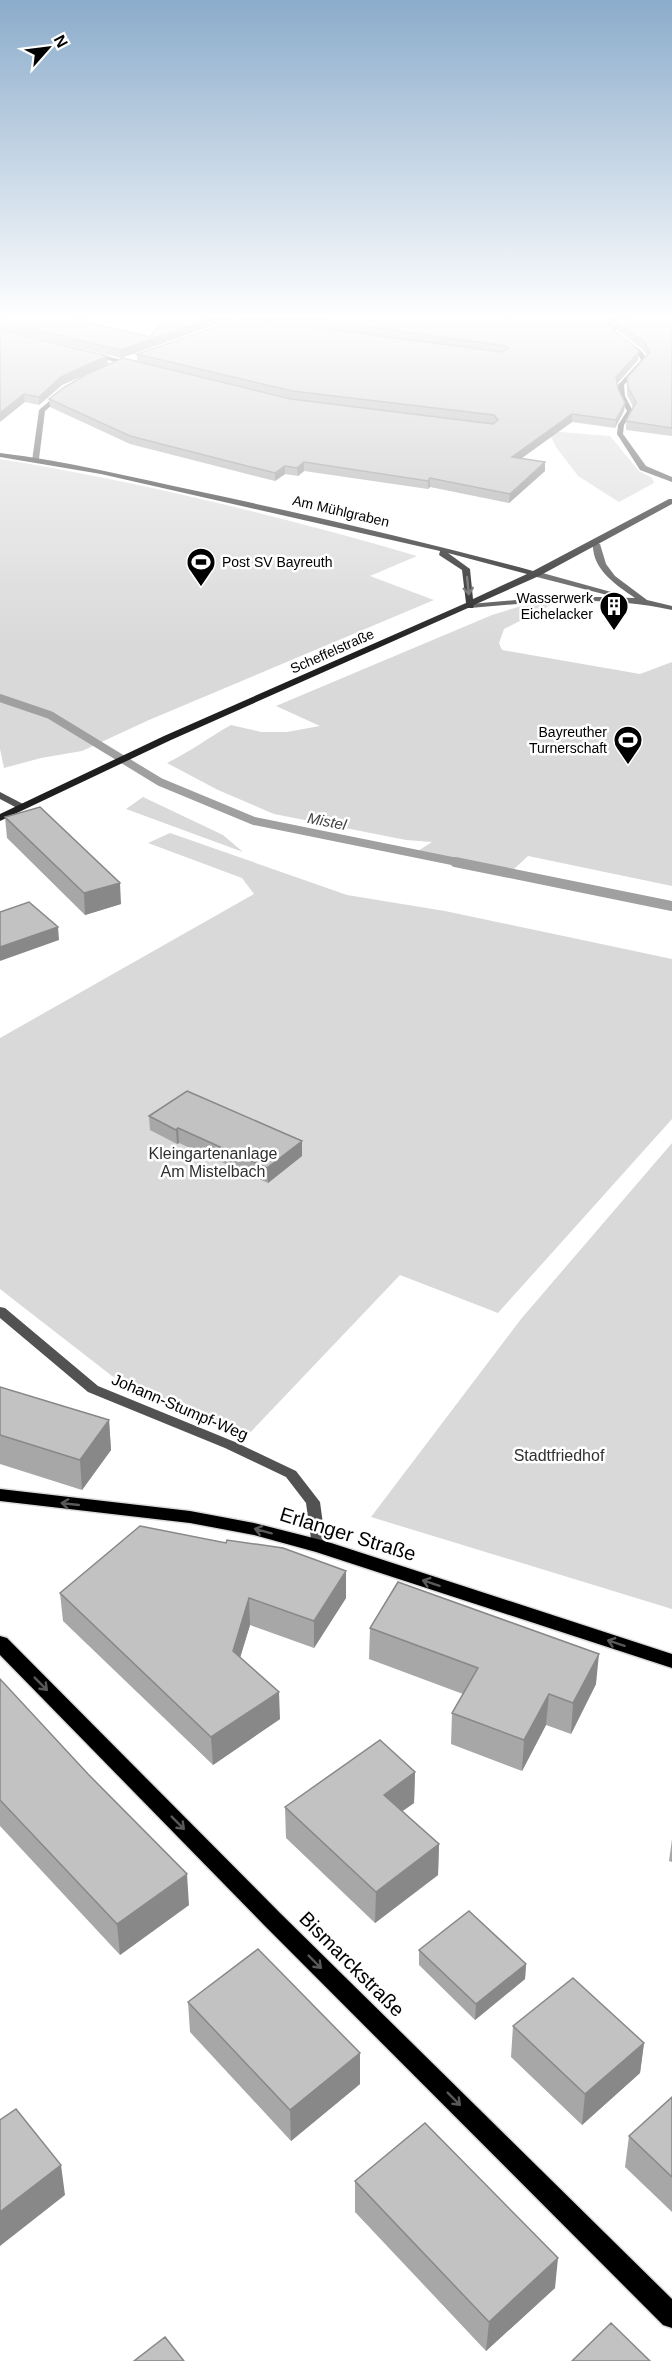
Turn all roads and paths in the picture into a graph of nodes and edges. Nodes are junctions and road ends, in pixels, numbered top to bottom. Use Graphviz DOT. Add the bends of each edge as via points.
graph roads {
  1 [pos="39,426"];
  2 [pos="621,426"];
  3 [pos="0,455"];
  4 [pos="34,459"];
  5 [pos="672,480"];
  6 [pos="672,501"];
  7 [pos="596,544"];
  8 [pos="428,545"];
  9 [pos="536,574"];
  10 [pos="644,601"];
  11 [pos="470,606"];
  12 [pos="672,608"];
  13 [pos="0,795"];
  14 [pos="22,807"];
  15 [pos="0,818"];
  16 [pos="0,1311"];
  17 [pos="9,1497"];
  18 [pos="0,1507"];
  19 [pos="320,1546"];
  20 [pos="0,1643"];
  21 [pos="672,1661"];
  22 [pos="672,2316"];
  1 -- 4 [label="street"];
  2 -- 5 [label="street" via="620,434 643,468"];
  3 -- 4 [label="main road, Am Mühlgraben"];
  4 -- 8 [label="main road, Am Mühlgraben"];
  6 -- 7 [label="main road, Scheffelstraße"];
  7 -- 9 [label="main road, Scheffelstraße"];
  7 -- 10 [label="street" via="605,573"];
  8 -- 9 [label="main road, Am Mühlgraben"];
  8 -- 11 [label="main road, one-way" via="466,569"];
  9 -- 10 [label="street, Am Mühlgraben"];
  9 -- 11 [label="main road, Scheffelstraße"];
  10 -- 11 [label="street" via="561,598"];
  10 -- 12 [label="street, Am Mühlgraben"];
  11 -- 14 [label="main road, Scheffelstraße"];
  13 -- 14 [label="street"];
  14 -- 15 [label="main road, Scheffelstraße"];
  16 -- 19 [label="street, Johann-Stumpf-Weg" via="93,1389 291,1474 313,1502"];
  17 -- 18 [label="main road"];
  19 -- 17 [label="main road, Erlanger Straße, one-way" via="223,1522"];
  21 -- 19 [label="main road, Erlanger Straße, one-way"];
  20 -- 22 [label="main road, Bismarckstraße, one-way"];
}
